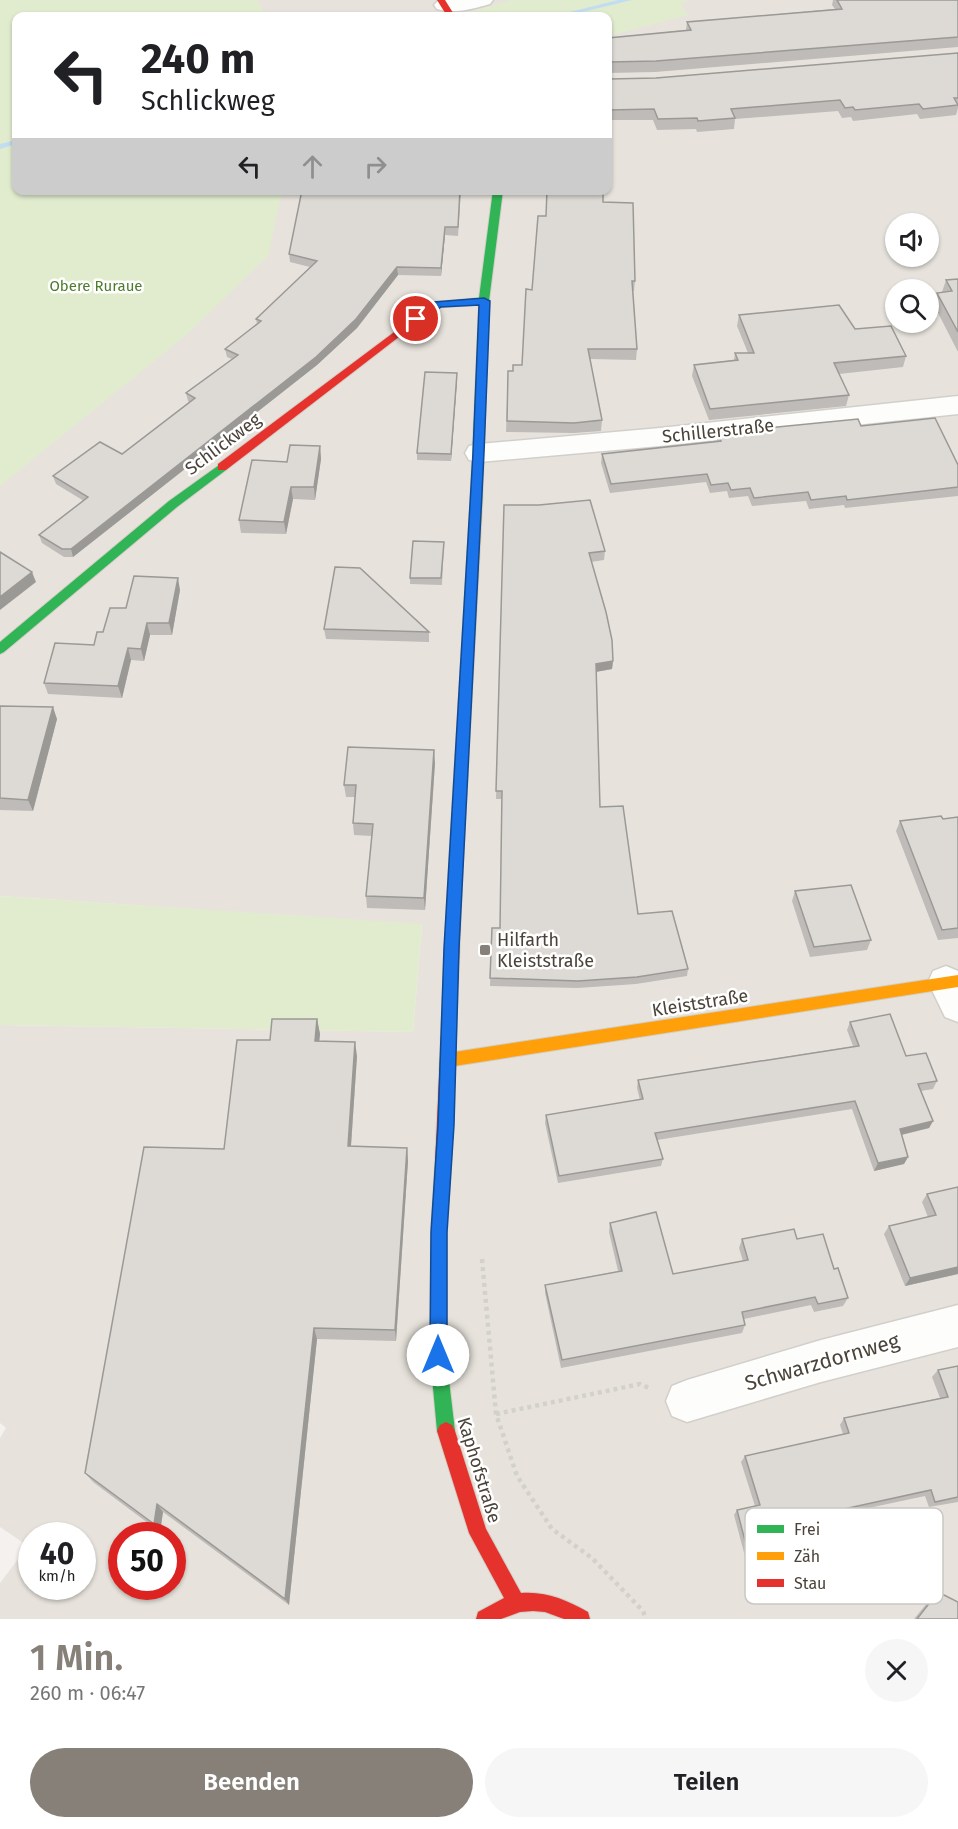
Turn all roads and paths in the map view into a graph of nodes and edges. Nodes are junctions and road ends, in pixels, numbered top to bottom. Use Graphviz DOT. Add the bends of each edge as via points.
graph roads {
  1 [pos="483,0"];
  2 [pos="446,7"];
  3 [pos="497,195"];
  4 [pos="484,301"];
  5 [pos="958,405"];
  6 [pos="479,453"];
  7 [pos="0,649"];
  8 [pos="954,990"];
  9 [pos="448,1060"];
  10 [pos="482,1256"];
  11 [pos="958,1326"];
  12 [pos="687,1401"];
  13 [pos="496,1414"];
  14 [pos="516,1602"];
  15 [pos="485,1619"];
  16 [pos="581,1619"];
  17 [pos="646,1619"];
  1 -- 2 [label="street"];
  3 -- 4 [label="main road, Kaphofstraße"];
  4 -- 6 [label="main road, Kaphofstraße"];
  4 -- 7 [label="main road, Schlickweg" via="438,304 416,319 173,504"];
  5 -- 6 [label="street, Schillerstraße"];
  6 -- 9 [label="main road, Kaphofstraße"];
  8 -- 9 [label="main road, Kleiststraße"];
  9 -- 14 [label="main road, Kaphofstraße" via="438,1355 445,1427 478,1533"];
  10 -- 13 [label="path"];
  11 -- 12 [label="street, Schwarzdornweg"];
  12 -- 13 [label="path" via="640,1384"];
  13 -- 17 [label="path" via="517,1476 552,1529 592,1558 643,1611"];
  14 -- 15 [label="main road"];
  14 -- 16 [label="main road" via="544,1600 572,1611"];
}
